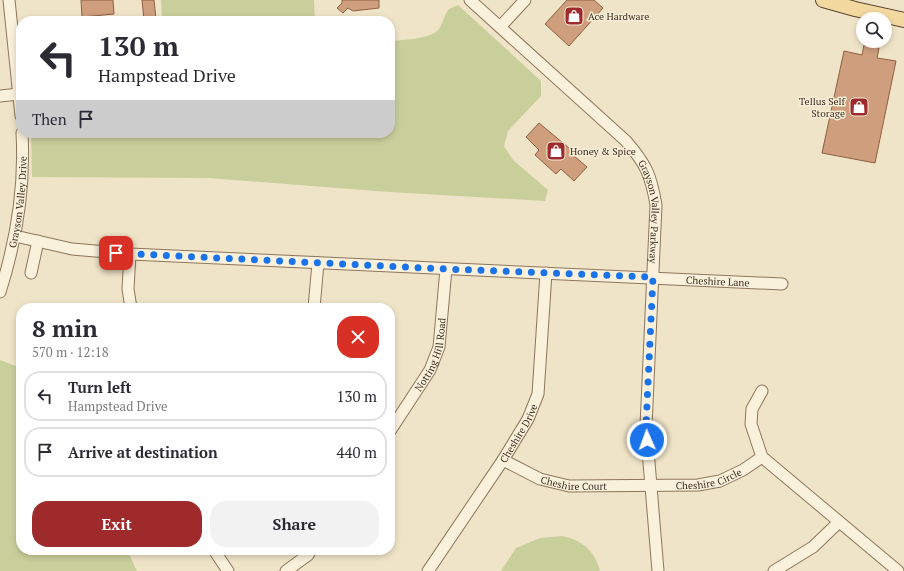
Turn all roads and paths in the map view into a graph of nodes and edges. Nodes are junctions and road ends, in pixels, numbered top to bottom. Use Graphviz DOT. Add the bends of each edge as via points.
graph roads {
  1 [pos="9,0"];
  2 [pos="470,0"];
  3 [pos="525,0"];
  4 [pos="823,0"];
  5 [pos="904,20"];
  6 [pos="500,28"];
  7 [pos="16,67"];
  8 [pos="16,94"];
  9 [pos="0,96"];
  10 [pos="22,138"];
  11 [pos="15,236"];
  12 [pos="38,241"];
  13 [pos="130,254"];
  14 [pos="318,263"];
  15 [pos="446,269"];
  16 [pos="31,273"];
  17 [pos="546,273"];
  18 [pos="653,277"];
  19 [pos="782,284"];
  20 [pos="0,292"];
  21 [pos="130,303"];
  22 [pos="314,303"];
  23 [pos="762,391"];
  24 [pos="395,423"];
  25 [pos="762,457"];
  26 [pos="503,460"];
  27 [pos="650,485"];
  28 [pos="839,522"];
  29 [pos="217,555"];
  30 [pos="309,555"];
  31 [pos="228,571"];
  32 [pos="286,571"];
  33 [pos="428,571"];
  34 [pos="658,571"];
  35 [pos="774,571"];
  36 [pos="898,571"];
  1 -- 7 [label="street"];
  2 -- 6 [label="street, Grayson Valley Parkway"];
  3 -- 6 [label="street"];
  4 -- 5 [label="main road"];
  6 -- 18 [label="street, Grayson Valley Parkway" via="626,141 646,166 653,185 656,205"];
  8 -- 9 [label="street"];
  10 -- 11 [label="street, Grayson Valley Drive" via="21,183"];
  11 -- 12 [label="street, Cheshire Lane"];
  11 -- 20 [label="street, Grayson Valley Drive"];
  12 -- 13 [label="street, Cheshire Lane" via="72,249"];
  12 -- 16 [label="street"];
  13 -- 14 [label="street, Cheshire Lane"];
  13 -- 21 [label="street" via="128,289"];
  14 -- 15 [label="street, Cheshire Lane"];
  14 -- 22 [label="street"];
  15 -- 17 [label="street, Cheshire Lane"];
  15 -- 24 [label="street, Notting Hill Road" via="439,347 430,370"];
  17 -- 18 [label="street, Cheshire Lane"];
  17 -- 26 [label="street, Cheshire Drive" via="538,394 528,419"];
  18 -- 19 [label="street, Cheshire Lane"];
  18 -- 27 [label="street, Grayson Valley Parkway" via="646,426"];
  23 -- 25 [label="street" via="752,409 751,424"];
  25 -- 27 [label="street, Cheshire Circle" via="720,481 698,485"];
  25 -- 28 [label="street"];
  26 -- 27 [label="street, Cheshire Court" via="540,479 569,486"];
  26 -- 33 [label="street, Cheshire Drive"];
  27 -- 34 [label="street, Grayson Valley Parkway"];
  28 -- 35 [label="street" via="813,546"];
  28 -- 36 [label="street"];
  29 -- 31 [label="street"];
  30 -- 32 [label="street"];
}
